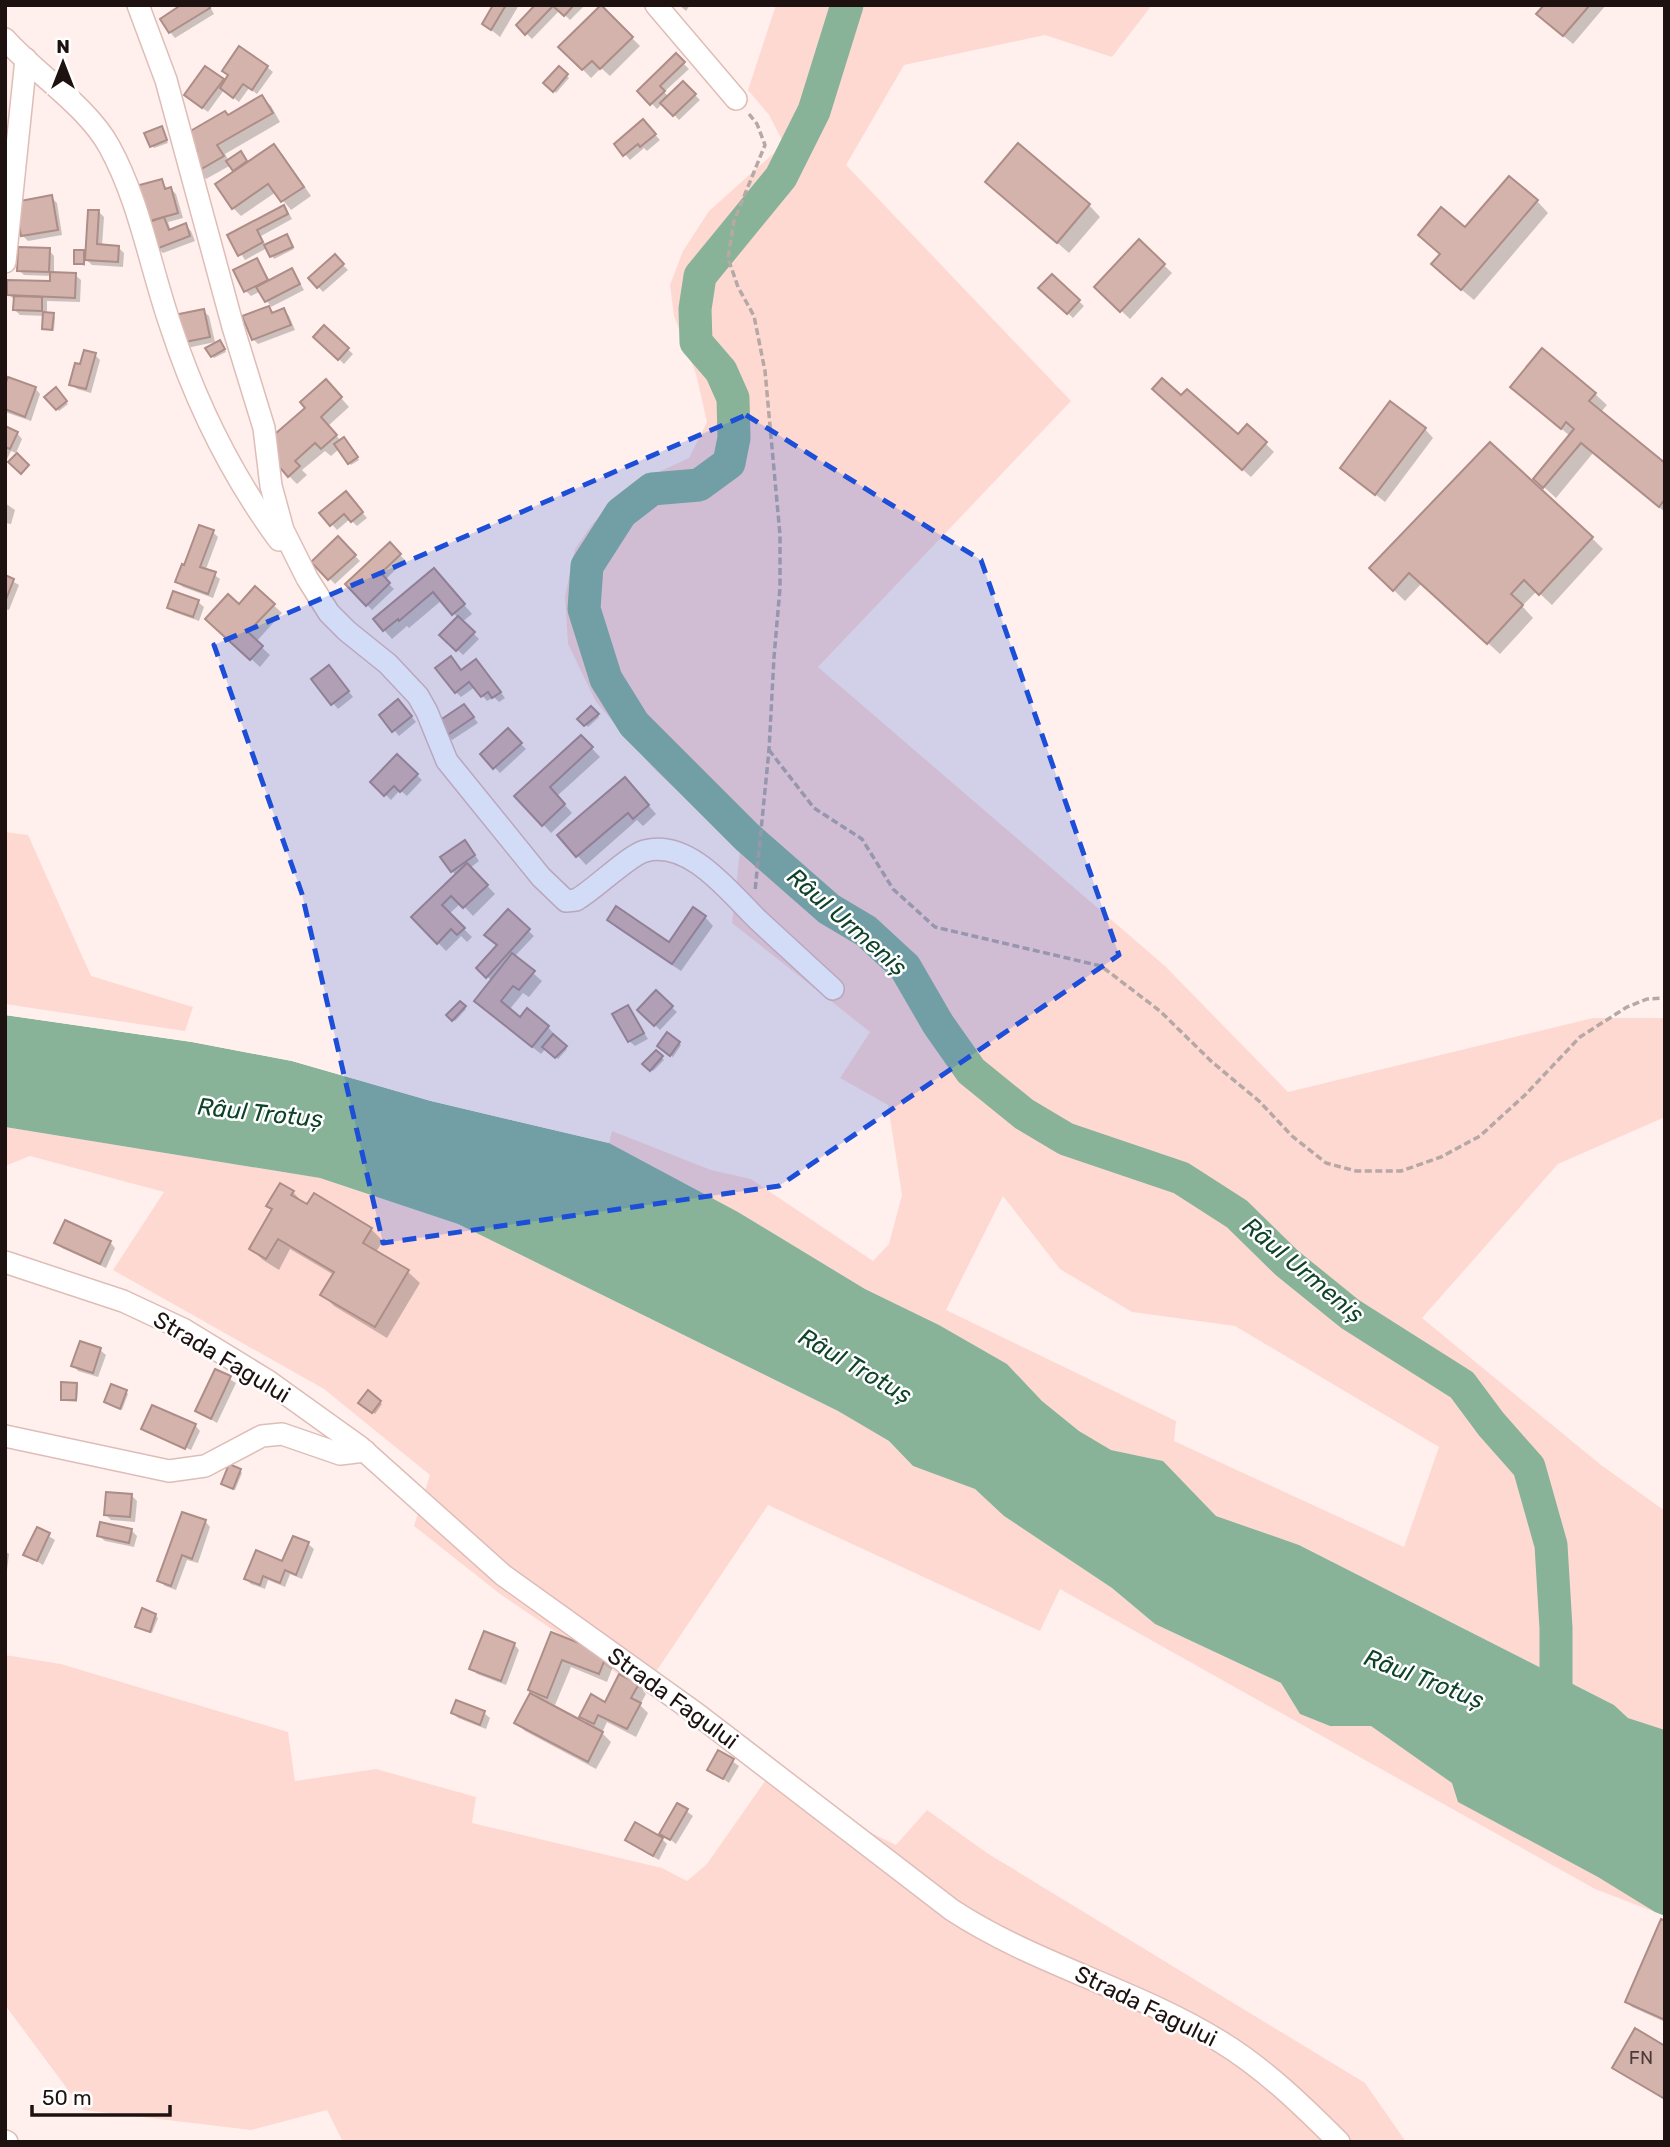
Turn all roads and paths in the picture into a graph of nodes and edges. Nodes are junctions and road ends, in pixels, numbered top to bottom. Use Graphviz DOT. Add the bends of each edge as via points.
graph roads {
  1 [pos="138,5"];
  2 [pos="656,5"];
  3 [pos="5,39"];
  4 [pos="26,59"];
  5 [pos="736,99"];
  6 [pos="5,262"];
  7 [pos="307,578"];
  8 [pos="769,750"];
  9 [pos="753,915"];
  10 [pos="833,989"];
  11 [pos="1665,998"];
  12 [pos="5,1262"];
  13 [pos="5,1436"];
  14 [pos="365,1451"];
  15 [pos="1339,2142"];
  1 -- 7 [label="street" via="166,80 264,428 276,510"];
  2 -- 5 [label="street"];
  3 -- 4 [label="street"];
  4 -- 6 [label="street"];
  4 -- 7 [label="street" via="107,143 127,181 171,328 214,434 251,501"];
  5 -- 8 [label="path" via="757,124 765,145 734,221 728,258 754,316 774,451 780,588"];
  7 -- 9 [label="street" via="329,612 418,696 447,761 541,877 566,901 587,894 642,851 656,849 696,863 719,879"];
  8 -- 9 [label="path"];
  8 -- 11 [label="path" via="814,808 862,839 893,889 936,927 1101,966 1160,1011 1326,1163 1356,1171 1401,1171 1441,1157 1480,1136 1580,1037 1627,1006"];
  9 -- 10 [label="street"];
  12 -- 14 [label="street, Strada Fagului" via="123,1301 183,1329 268,1381"];
  13 -- 14 [label="street" via="169,1471 205,1466 262,1436 282,1434 340,1454"];
  14 -- 15 [label="street, Strada Fagului" via="503,1575 697,1714 952,1910 993,1934 1222,2042 1278,2084"];
}
